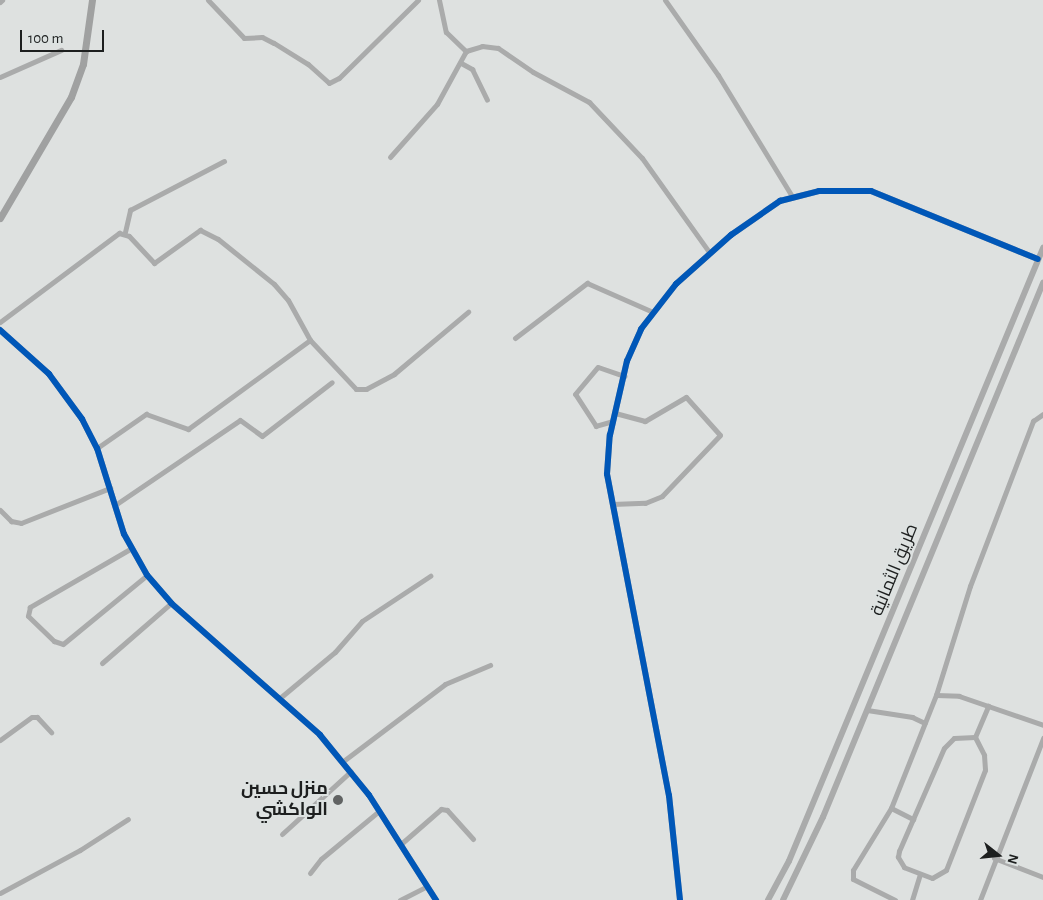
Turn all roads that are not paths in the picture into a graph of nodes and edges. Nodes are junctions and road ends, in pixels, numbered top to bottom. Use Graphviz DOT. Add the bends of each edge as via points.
graph roads {
  1 [pos="92,0"];
  2 [pos="208,0"];
  3 [pos="418,0"];
  4 [pos="439,0"];
  5 [pos="665,0"];
  6 [pos="61,50"];
  7 [pos="466,51"];
  8 [pos="461,63"];
  9 [pos="0,77"];
  10 [pos="487,100"];
  11 [pos="390,156"];
  12 [pos="224,161"];
  13 [pos="792,196"];
  14 [pos="0,218"];
  15 [pos="125,232"];
  16 [pos="1043,248"];
  17 [pos="709,252"];
  18 [pos="1038,260"];
  19 [pos="1043,283"];
  20 [pos="468,312"];
  21 [pos="653,312"];
  22 [pos="0,322"];
  23 [pos="0,330"];
  24 [pos="514,338"];
  25 [pos="310,340"];
  26 [pos="624,376"];
  27 [pos="332,382"];
  28 [pos="615,413"];
  29 [pos="1043,414"];
  30 [pos="613,421"];
  31 [pos="97,448"];
  32 [pos="110,488"];
  33 [pos="612,504"];
  34 [pos="115,505"];
  35 [pos="0,510"];
  36 [pos="130,549"];
  37 [pos="147,575"];
  38 [pos="430,576"];
  39 [pos="171,603"];
  40 [pos="102,664"];
  41 [pos="490,665"];
  42 [pos="936,695"];
  43 [pos="281,698"];
  44 [pos="988,706"];
  45 [pos="867,710"];
  46 [pos="925,723"];
  47 [pos="1043,725"];
  48 [pos="51,732"];
  49 [pos="975,737"];
  50 [pos="1043,738"];
  51 [pos="0,740"];
  52 [pos="342,762"];
  53 [pos="351,771"];
  54 [pos="891,808"];
  55 [pos="379,811"];
  56 [pos="128,819"];
  57 [pos="913,819"];
  58 [pos="282,834"];
  59 [pos="473,839"];
  60 [pos="402,843"];
  61 [pos="994,858"];
  62 [pos="310,873"];
  63 [pos="920,874"];
  64 [pos="1043,878"];
  65 [pos="427,886"];
  66 [pos="0,893"];
  67 [pos="400,900"];
  68 [pos="436,900"];
  69 [pos="680,900"];
  70 [pos="768,900"];
  71 [pos="783,900"];
  72 [pos="895,900"];
  73 [pos="912,900"];
  74 [pos="980,900"];
  1 -- 14 [label="main road" via="83,64 71,97"];
  2 -- 3 [label="street" via="244,38 262,37 274,43 308,64 329,83 339,78"];
  4 -- 7 [label="street" via="446,32"];
  5 -- 13 [label="street" via="718,74"];
  6 -- 9 [label="street"];
  7 -- 8 [label="street"];
  7 -- 17 [label="street" via="482,46 498,48 516,62 589,102 642,158"];
  8 -- 10 [label="street" via="472,69"];
  8 -- 11 [label="street" via="433,110"];
  12 -- 15 [label="street" via="130,210"];
  13 -- 17 [label="street" via="776,203"];
  13 -- 18 [label="street" via="835,190 871,191"];
  15 -- 22 [label="street" via="119,233"];
  15 -- 25 [label="street" via="154,262 193,233 200,230 211,234 282,292"];
  16 -- 18 [label="street, طريق الثمانية"];
  17 -- 21 [label="street"];
  18 -- 70 [label="street, طريق الثمانية" via="789,861"];
  19 -- 45 [label="street"];
  20 -- 25 [label="street" via="416,358 363,390 349,384"];
  21 -- 24 [label="street" via="586,283"];
  21 -- 26 [label="street" via="631,349"];
  23 -- 31 [label="street" via="58,386 82,418"];
  25 -- 31 [label="street" via="188,429 146,414"];
  26 -- 28 [label="street"];
  26 -- 30 [label="street" via="598,367 575,394 596,426"];
  27 -- 34 [label="street" via="262,436 240,420"];
  28 -- 30 [label="street"];
  28 -- 33 [label="street" via="644,421 686,397 720,435 662,496 645,503"];
  29 -- 42 [label="street" via="1033,421 970,586"];
  30 -- 33 [label="street" via="607,462"];
  31 -- 32 [label="street"];
  32 -- 34 [label="street"];
  32 -- 35 [label="street" via="20,523 11,521"];
  33 -- 69 [label="street" via="669,796"];
  34 -- 36 [label="street"];
  36 -- 37 [label="street"];
  36 -- 37 [label="street" via="30,607 28,616 54,641 63,644"];
  37 -- 39 [label="street"];
  38 -- 43 [label="street" via="362,621 335,652"];
  39 -- 40 [label="street"];
  39 -- 43 [label="street"];
  41 -- 52 [label="street" via="446,684"];
  42 -- 44 [label="street" via="956,695"];
  42 -- 46 [label="street"];
  43 -- 52 [label="street"];
  44 -- 47 [label="street"];
  44 -- 49 [label="street"];
  45 -- 46 [label="street" via="912,717"];
  45 -- 71 [label="street" via="823,817"];
  46 -- 54 [label="street"];
  48 -- 51 [label="street" via="38,718 32,717"];
  49 -- 57 [label="street" via="954,738 944,748"];
  49 -- 63 [label="street" via="986,762 946,870 932,878"];
  50 -- 61 [label="street"];
  52 -- 53 [label="street"];
  53 -- 55 [label="street"];
  53 -- 58 [label="street"];
  54 -- 57 [label="street"];
  54 -- 72 [label="street" via="852,876"];
  55 -- 60 [label="street"];
  55 -- 62 [label="street" via="321,859"];
  56 -- 66 [label="street" via="80,850"];
  57 -- 63 [label="street" via="898,857 904,867"];
  59 -- 60 [label="street" via="447,810 442,809"];
  60 -- 65 [label="street"];
  61 -- 64 [label="street"];
  61 -- 74 [label="street"];
  63 -- 73 [label="street"];
  65 -- 67 [label="street"];
  65 -- 68 [label="street"];
}
